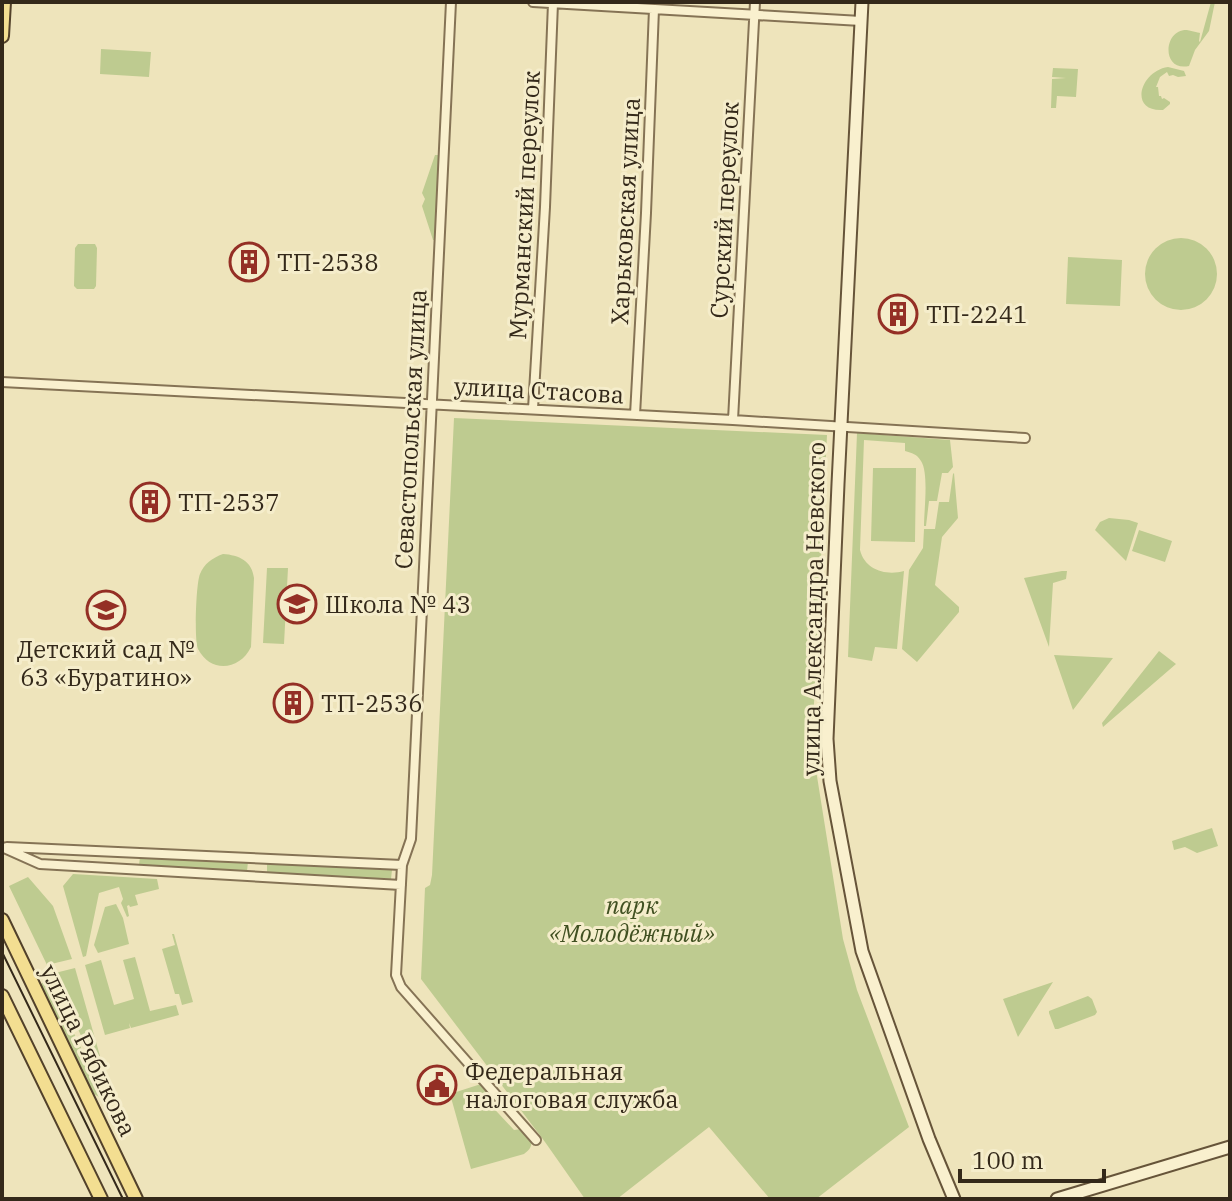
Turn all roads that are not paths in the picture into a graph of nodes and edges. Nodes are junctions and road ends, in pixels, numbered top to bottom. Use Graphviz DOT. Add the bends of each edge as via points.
graph roads {
  1 [pos="4,2"];
  2 [pos="451,2"];
  3 [pos="533,2"];
  4 [pos="755,2"];
  5 [pos="862,2"];
  6 [pos="553,3"];
  7 [pos="592,3"];
  8 [pos="677,6"];
  9 [pos="654,9"];
  10 [pos="754,15"];
  11 [pos="861,21"];
  12 [pos="2,36"];
  13 [pos="2,382"];
  14 [pos="432,404"];
  15 [pos="533,409"];
  16 [pos="635,415"];
  17 [pos="733,420"];
  18 [pos="840,426"];
  19 [pos="1025,438"];
  20 [pos="2,847"];
  21 [pos="402,865"];
  22 [pos="401,885"];
  23 [pos="2,920"];
  24 [pos="2,996"];
  25 [pos="536,1140"];
  26 [pos="1230,1147"];
  27 [pos="101,1199"];
  28 [pos="136,1199"];
  29 [pos="954,1199"];
  30 [pos="1057,1199"];
  1 -- 12 [label="main road"];
  2 -- 14 [label="street, Севастопольская улица"];
  3 -- 6 [label="street"];
  4 -- 10 [label="street, Сурский переулок"];
  5 -- 11 [label="street, улица Александра Невского"];
  6 -- 7 [label="street"];
  6 -- 15 [label="street, Мурманский переулок"];
  7 -- 9 [label="street"];
  8 -- 9 [label="street"];
  8 -- 10 [label="street"];
  9 -- 16 [label="street, Харьковская улица"];
  10 -- 11 [label="street"];
  10 -- 17 [label="street, Сурский переулок"];
  11 -- 18 [label="street, улица Александра Невского"];
  13 -- 14 [label="street, улица Стасова"];
  14 -- 15 [label="street, улица Стасова"];
  14 -- 21 [label="street, Севастопольская улица" via="411,839"];
  15 -- 16 [label="street, улица Стасова"];
  16 -- 17 [label="street, улица Стасова"];
  17 -- 18 [label="street, улица Стасова"];
  18 -- 19 [label="street, улица Стасова"];
  18 -- 29 [label="street, улица Александра Невского" via="827,739 830,781 862,951"];
  20 -- 21 [label="street"];
  20 -- 22 [label="street" via="40,864"];
  21 -- 22 [label="street, Севастопольская улица"];
  22 -- 25 [label="street, Севастопольская улица" via="398,982"];
  23 -- 28 [label="main road, улица Рябикова"];
  24 -- 27 [label="main road"];
  26 -- 30 [label="street"];
}
